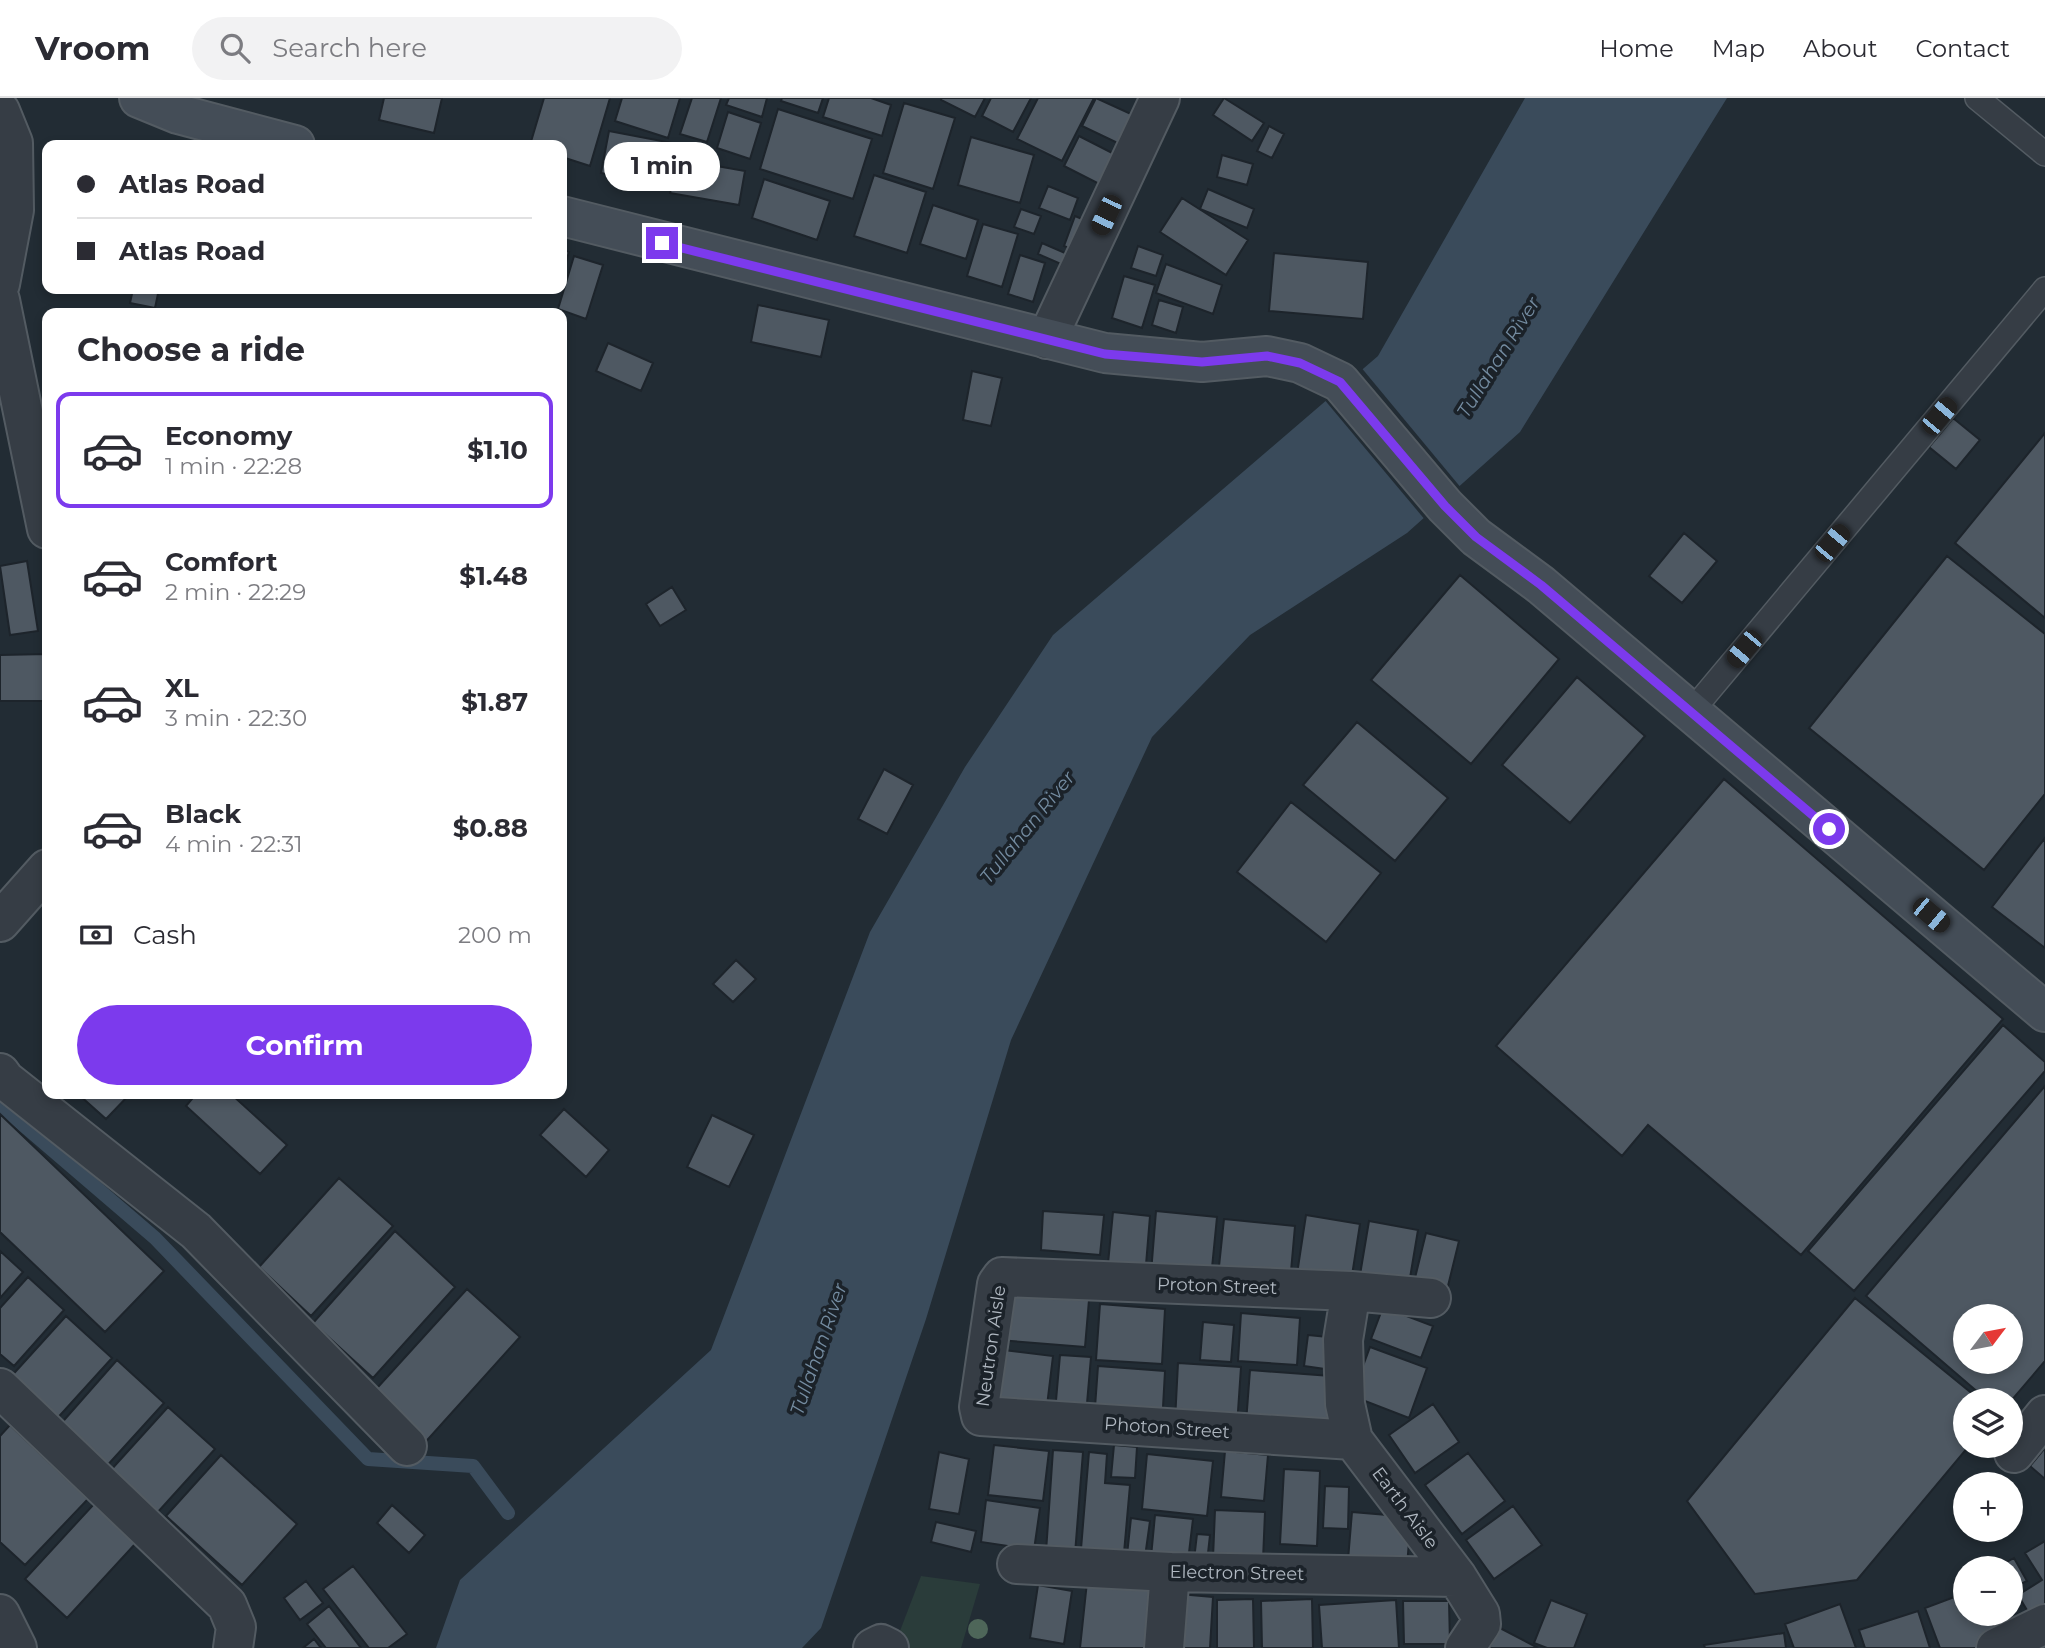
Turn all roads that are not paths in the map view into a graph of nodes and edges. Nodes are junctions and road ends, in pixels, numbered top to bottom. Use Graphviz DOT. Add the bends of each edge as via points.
graph roads {
  1 [pos="139,98"];
  2 [pos="1160,98"];
  3 [pos="1977,98"];
  4 [pos="0,111"];
  5 [pos="276,140"];
  6 [pos="2045,155"];
  7 [pos="567,217"];
  8 [pos="0,284"];
  9 [pos="2045,289"];
  10 [pos="0,300"];
  11 [pos="1047,339"];
  12 [pos="42,505"];
  13 [pos="1691,712"];
  14 [pos="42,875"];
  15 [pos="0,922"];
  16 [pos="2045,1012"];
  17 [pos="0,1073"];
  18 [pos="1002,1277"];
  19 [pos="1351,1291"];
  20 [pos="1431,1298"];
  21 [pos="0,1388"];
  22 [pos="2045,1415"];
  23 [pos="981,1416"];
  24 [pos="1353,1440"];
  25 [pos="2023,1442"];
  26 [pos="407,1446"];
  27 [pos="1017,1564"];
  28 [pos="1170,1572"];
  29 [pos="1457,1577"];
  30 [pos="0,1614"];
  31 [pos="2045,1624"];
  32 [pos="17,1648"];
  33 [pos="233,1648"];
  34 [pos="1164,1648"];
  35 [pos="1465,1648"];
  36 [pos="1996,1648"];
  1 -- 5 [label="street" via="178,114"];
  2 -- 11 [label="street"];
  3 -- 6 [label="lane"];
  4 -- 8 [label="street" via="13,143 14,210"];
  7 -- 11 [label="street"];
  9 -- 13 [label="lane"];
  10 -- 12 [label="street"];
  11 -- 13 [label="street" via="1105,354 1171,361 1267,356 1300,363 1340,382 1476,537 1541,585"];
  13 -- 16 [label="street"];
  14 -- 15 [label="street"];
  17 -- 26 [label="street" via="197,1231"];
  18 -- 19 [label="street, Proton Street"];
  18 -- 23 [label="street, Neutron Aisle" via="997,1284"];
  19 -- 20 [label="street, Proton Street"];
  19 -- 24 [label="street" via="1343,1340 1345,1404"];
  21 -- 33 [label="street" via="227,1605 236,1627"];
  22 -- 25 [label="street"];
  23 -- 24 [label="street, Photon Street"];
  24 -- 29 [label="street, Earth Aisle"];
  27 -- 28 [label="street, Electron Street"];
  28 -- 29 [label="street, Electron Street"];
  28 -- 34 [label="street"];
  29 -- 35 [label="street, Earth Aisle" via="1480,1614 1480,1624"];
  30 -- 32 [label="street"];
  31 -- 36 [label="street"];
}
